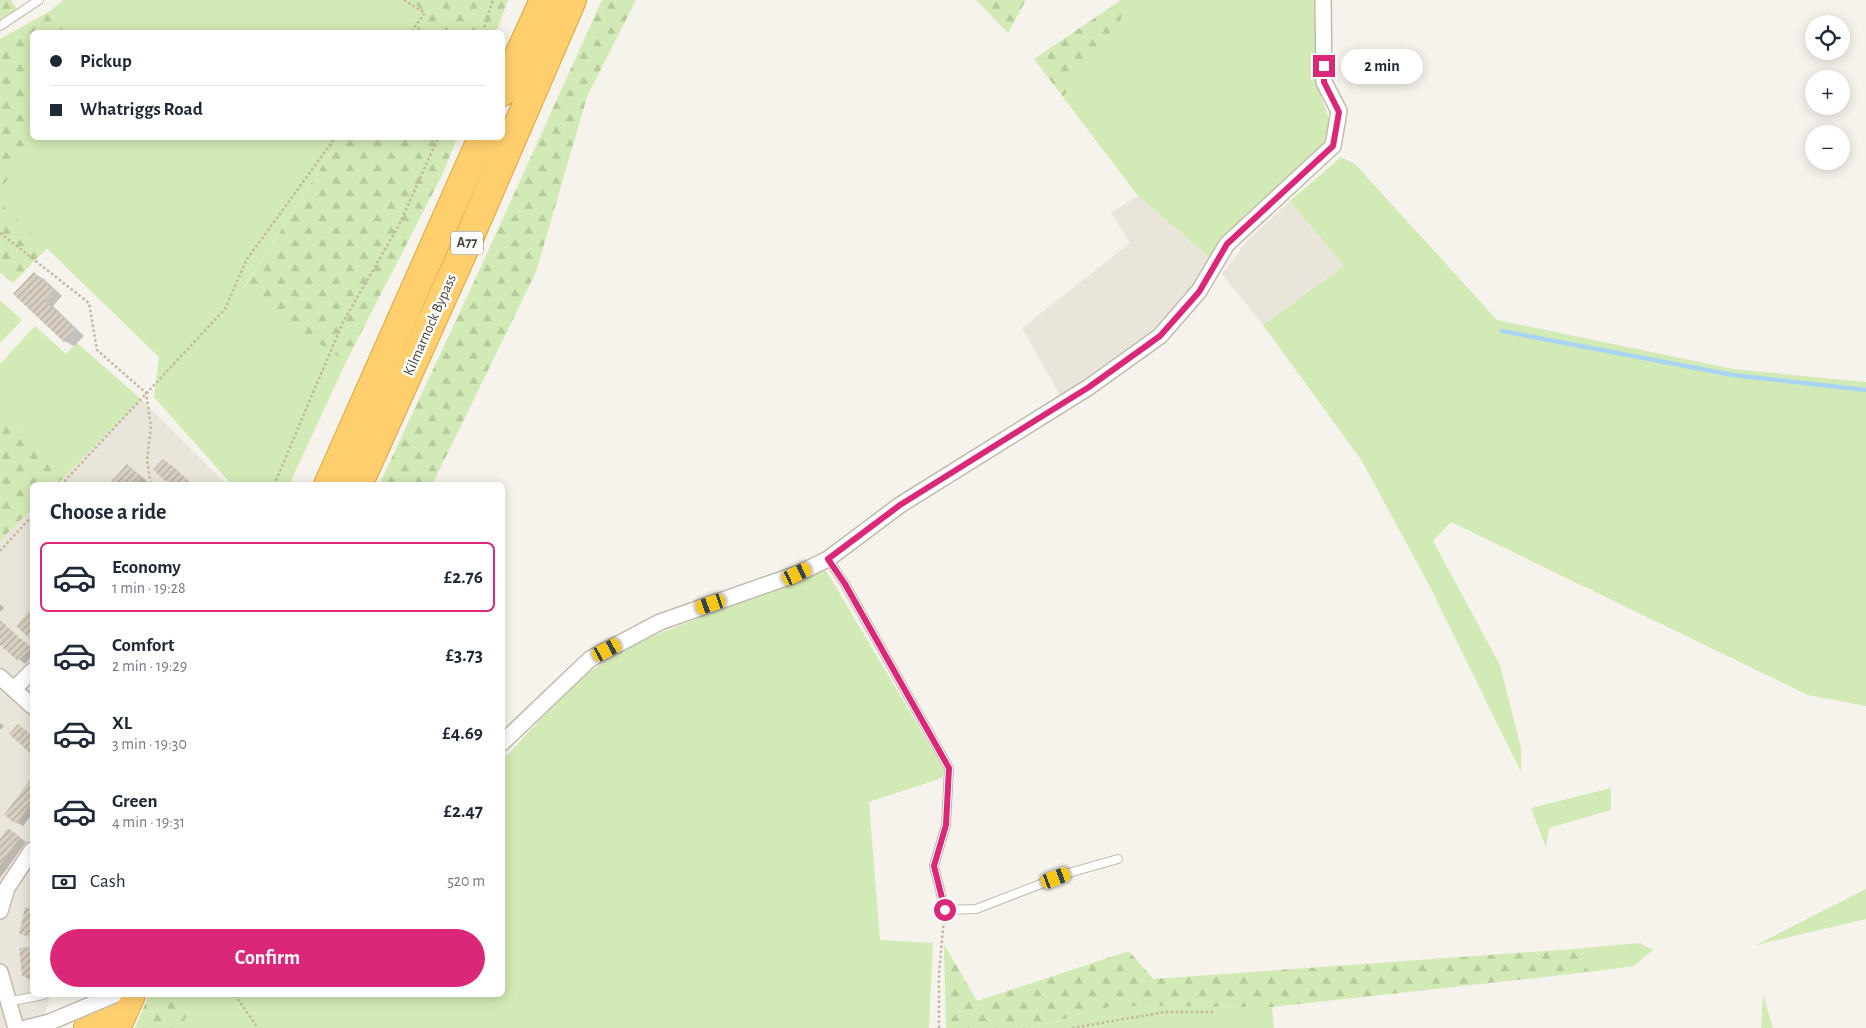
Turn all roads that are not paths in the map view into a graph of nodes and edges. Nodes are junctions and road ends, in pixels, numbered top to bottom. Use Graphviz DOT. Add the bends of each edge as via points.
graph roads {
  1 [pos="38,0"];
  2 [pos="529,0"];
  3 [pos="544,0"];
  4 [pos="572,0"];
  5 [pos="592,0"];
  6 [pos="1323,0"];
  7 [pos="0,26"];
  8 [pos="505,62"];
  9 [pos="505,85"];
  10 [pos="476,140"];
  11 [pos="481,140"];
  12 [pos="447,216"];
  13 [pos="467,243"];
  14 [pos="329,482"];
  15 [pos="359,482"];
  16 [pos="828,559"];
  17 [pos="30,673"];
  18 [pos="0,677"];
  19 [pos="14,690"];
  20 [pos="30,704"];
  21 [pos="505,740"];
  22 [pos="30,853"];
  23 [pos="1118,859"];
  24 [pos="0,911"];
  25 [pos="0,972"];
  26 [pos="33,997"];
  27 [pos="102,997"];
  28 [pos="109,997"];
  29 [pos="130,997"];
  30 [pos="7,1002"];
  31 [pos="16,1028"];
  32 [pos="26,1028"];
  33 [pos="88,1028"];
  34 [pos="116,1028"];
  1 -- 7 [label="lane"];
  2 -- 8 [label="highway"];
  3 -- 9 [label="highway"];
  4 -- 13 [label="highway, Kilmarnock Bypass / A77"];
  5 -- 13 [label="highway, A77"];
  6 -- 16 [label="street" via="1324,82 1339,112 1333,146 1227,244 1199,292 1160,336 1089,387 900,505"];
  10 -- 12 [label="highway, A77"];
  11 -- 12 [label="highway, Kilmarnock Bypass / A77"];
  12 -- 14 [label="highway, Kilmarnock Bypass / A77"];
  13 -- 15 [label="highway, Kilmarnock Bypass / A77"];
  16 -- 21 [label="street" via="797,574 660,622 590,659"];
  16 -- 23 [label="lane" via="949,768 946,825 934,866 945,910 976,909 1072,872"];
  17 -- 19 [label="street"];
  18 -- 19 [label="street"];
  19 -- 20 [label="street"];
  22 -- 24 [label="street" via="7,888"];
  25 -- 30 [label="street"];
  26 -- 30 [label="lane"];
  27 -- 33 [label="highway"];
  28 -- 32 [label="street, bridge" via="50,1022"];
  29 -- 34 [label="highway"];
  30 -- 31 [label="street"];
}
